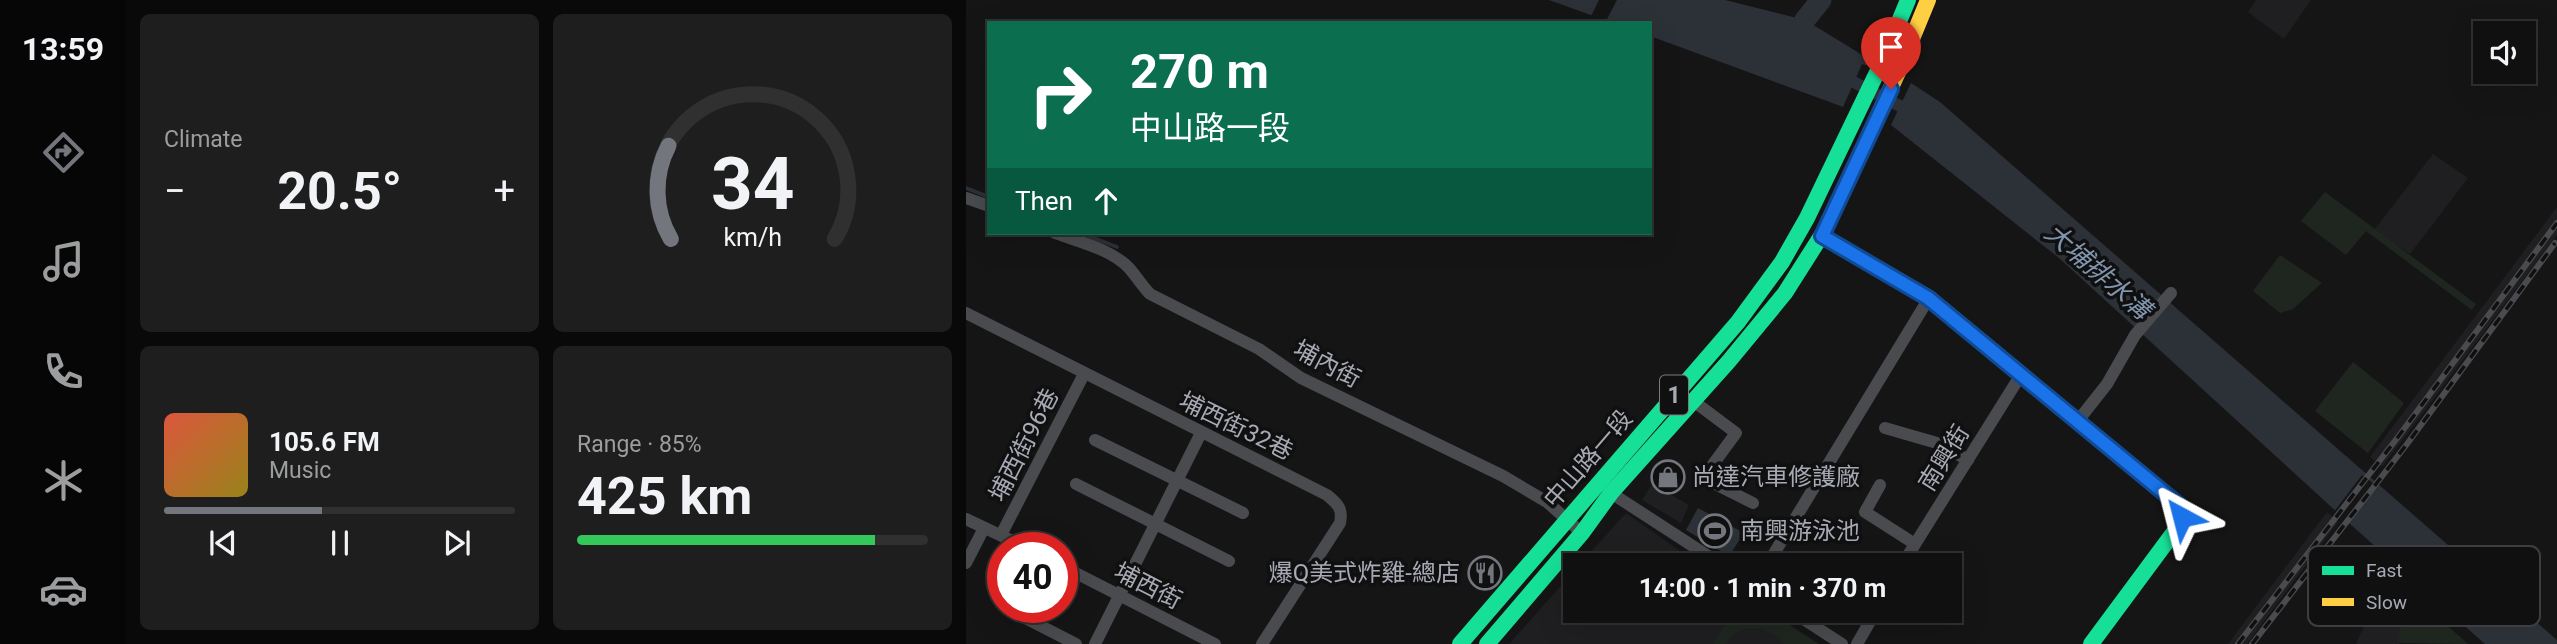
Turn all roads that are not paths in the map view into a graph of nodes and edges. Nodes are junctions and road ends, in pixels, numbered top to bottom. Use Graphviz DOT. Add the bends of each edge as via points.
graph roads {
  1 [pos="1908,0"];
  2 [pos="1924,2"];
  3 [pos="966,198"];
  4 [pos="987,205"];
  5 [pos="1060,235"];
  6 [pos="1822,236"];
  7 [pos="2170,296"];
  8 [pos="1928,298"];
  9 [pos="967,313"];
  10 [pos="2022,373"];
  11 [pos="1084,374"];
  12 [pos="1692,400"];
  13 [pos="2077,422"];
  14 [pos="1885,428"];
  15 [pos="1201,433"];
  16 [pos="1096,440"];
  17 [pos="1968,460"];
  18 [pos="1177,481"];
  19 [pos="1076,484"];
  20 [pos="1880,485"];
  21 [pos="1611,493"];
  22 [pos="1754,503"];
  23 [pos="1243,513"];
  24 [pos="966,519"];
  25 [pos="1566,520"];
  26 [pos="1155,525"];
  27 [pos="984,528"];
  28 [pos="992,532"];
  29 [pos="1003,532"];
  30 [pos="1582,533"];
  31 [pos="1914,544"];
  32 [pos="1704,553"];
  33 [pos="1774,553"];
  34 [pos="1909,553"];
  35 [pos="1229,561"];
  36 [pos="966,563"];
  37 [pos="1078,574"];
  38 [pos="1120,595"];
  39 [pos="1035,623"];
  40 [pos="1810,623"];
  41 [pos="1869,623"];
  42 [pos="1076,644"];
  43 [pos="1095,644"];
  44 [pos="1215,644"];
  45 [pos="1262,644"];
  46 [pos="1460,644"];
  47 [pos="1487,644"];
  48 [pos="1842,644"];
  49 [pos="1857,644"];
  50 [pos="2091,644"];
  1 -- 25 [label="main road, 中山路一段 / 1" via="1854,122 1782,262 1738,322"];
  2 -- 6 [label="main road, 中山路一段 / 1" via="1900,68"];
  3 -- 4 [label="street"];
  5 -- 25 [label="street, 埔內街" via="1114,256 1158,298 1259,349 1301,378 1503,476 1547,502"];
  6 -- 8 [label="main road"];
  6 -- 12 [label="main road, 中山路一段 / 1" via="1786,293"];
  7 -- 13 [label="street" via="2135,335 2107,384"];
  8 -- 10 [label="main road"];
  8 -- 33 [label="street"];
  9 -- 11 [label="street, 埔西街32巷"];
  10 -- 13 [label="main road"];
  10 -- 17 [label="street, 南興街"];
  11 -- 15 [label="street, 埔西街32巷"];
  11 -- 29 [label="street, 埔西街96巷"];
  12 -- 21 [label="main road, 中山路一段 / 1"];
  12 -- 22 [label="street" via="1736,433 1703,478"];
  13 -- 50 [label="main road" via="2180,506 2182,517"];
  14 -- 17 [label="street" via="1937,443"];
  15 -- 18 [label="street"];
  15 -- 45 [label="street, 埔西街32巷" via="1327,495 1342,513 1340,523"];
  16 -- 18 [label="street"];
  17 -- 31 [label="street, 南興街"];
  18 -- 23 [label="street"];
  18 -- 26 [label="street"];
  19 -- 26 [label="street"];
  20 -- 31 [label="street" via="1864,512"];
  21 -- 30 [label="main road, 中山路一段 / 1"];
  21 -- 32 [label="street"];
  24 -- 27 [label="street"];
  25 -- 30 [label="street, 埔內街"];
  25 -- 46 [label="main road, 中山路一段 / 1"];
  26 -- 35 [label="street"];
  26 -- 38 [label="street"];
  27 -- 28 [label="street"];
  27 -- 36 [label="street"];
  30 -- 47 [label="main road, 中山路一段 / 1"];
  31 -- 34 [label="street, 南興街"];
  37 -- 38 [label="street, 埔西街"];
  38 -- 43 [label="street"];
  38 -- 44 [label="street, 埔西街"];
  39 -- 42 [label="street"];
  40 -- 48 [label="street"];
  41 -- 49 [label="street"];
}
